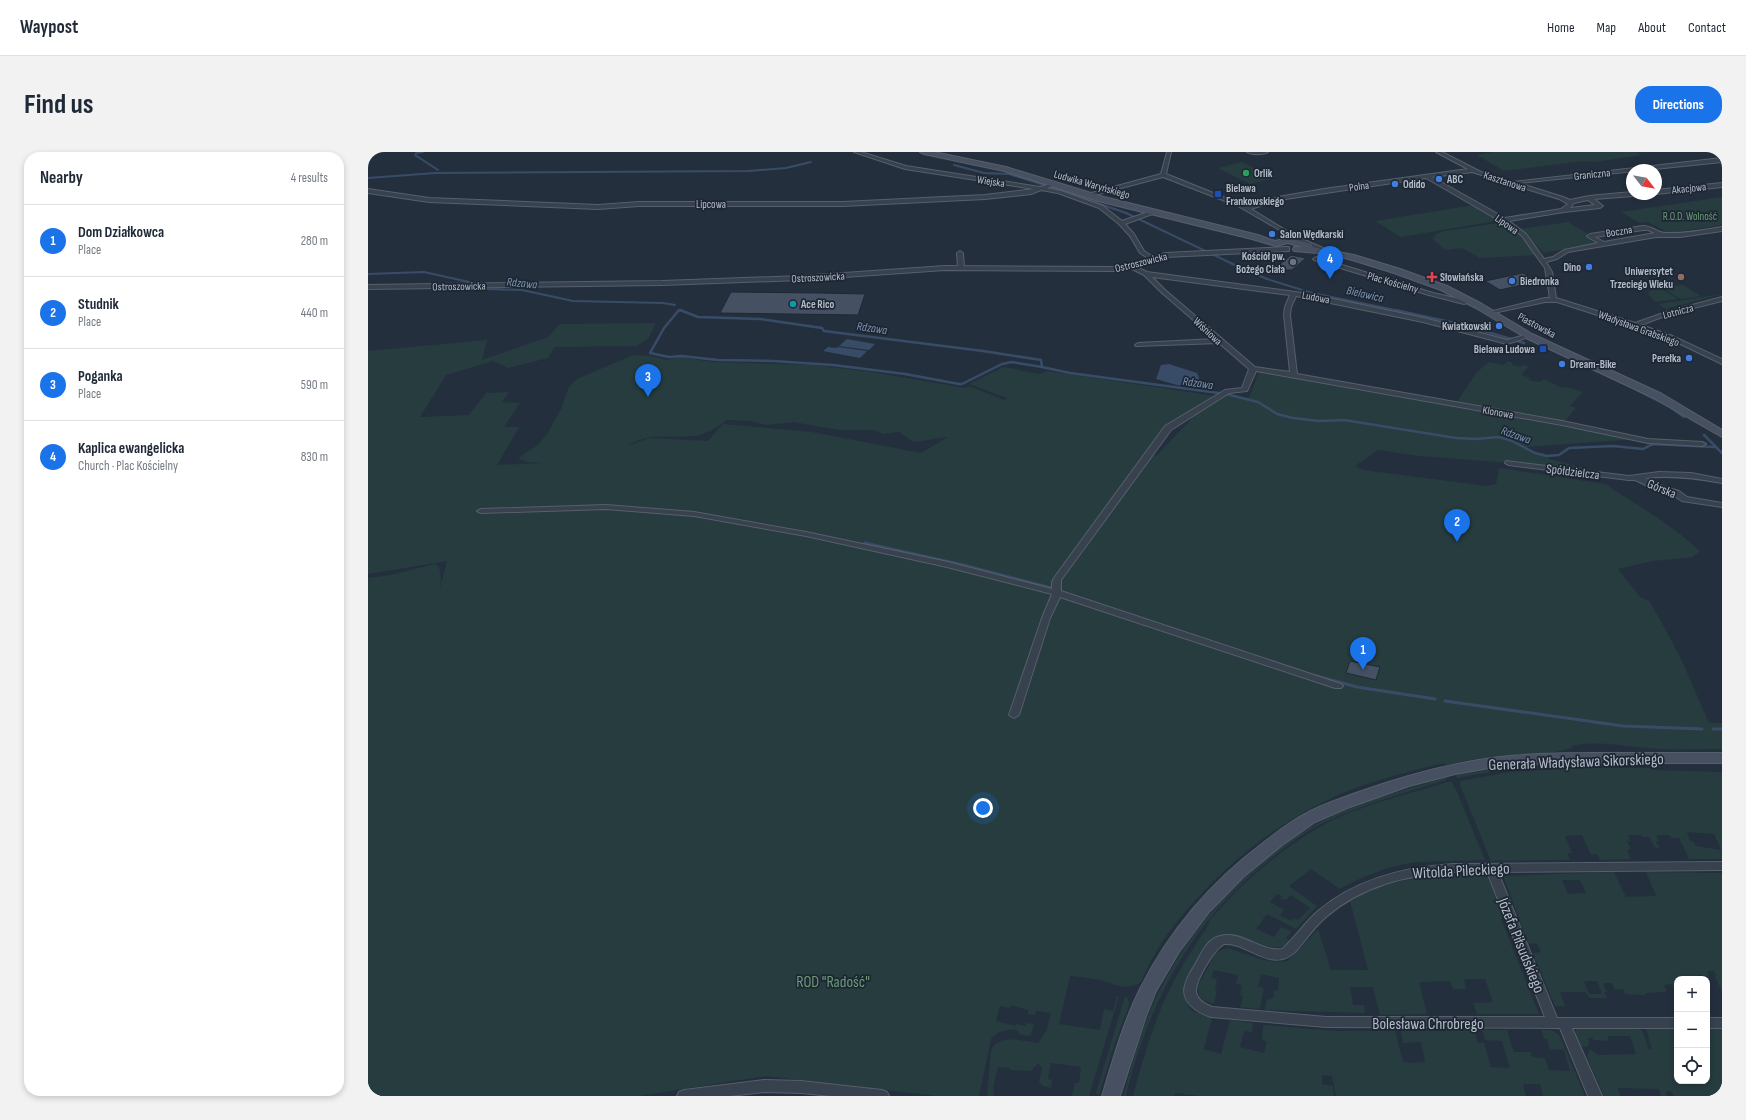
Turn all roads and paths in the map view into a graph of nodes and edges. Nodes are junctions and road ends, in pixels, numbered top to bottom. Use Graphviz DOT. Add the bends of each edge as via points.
graph roads {
  1 [pos="856,152"];
  2 [pos="924,152"];
  3 [pos="1169,152"];
  4 [pos="1250,152"];
  5 [pos="1266,152"];
  6 [pos="1438,152"];
  7 [pos="1722,160"];
  8 [pos="1473,170"];
  9 [pos="1163,175"];
  10 [pos="1426,176"];
  11 [pos="1510,183"];
  12 [pos="1722,185"];
  13 [pos="1048,187"];
  14 [pos="368,190"];
  15 [pos="1662,191"];
  16 [pos="1087,195"];
  17 [pos="1626,195"];
  18 [pos="1588,198"];
  19 [pos="1570,204"];
  20 [pos="1247,209"];
  21 [pos="1563,210"];
  22 [pos="1153,212"];
  23 [pos="1504,220"];
  24 [pos="1121,223"];
  25 [pos="1722,229"];
  26 [pos="1663,235"];
  27 [pos="1288,242"];
  28 [pos="1603,244"];
  29 [pos="1266,250"];
  30 [pos="1334,253"];
  31 [pos="960,254"];
  32 [pos="1152,259"];
  33 [pos="1316,259"];
  34 [pos="1542,261"];
  35 [pos="1130,266"];
  36 [pos="961,268"];
  37 [pos="1146,274"];
  38 [pos="368,287"];
  39 [pos="1294,293"];
  40 [pos="1722,299"];
  41 [pos="1554,300"];
  42 [pos="1470,302"];
  43 [pos="1490,313"];
  44 [pos="1636,325"];
  45 [pos="1520,338"];
  46 [pos="1218,341"];
  47 [pos="1138,345"];
  48 [pos="1722,362"];
  49 [pos="1253,369"];
  50 [pos="1294,375"];
  51 [pos="1722,434"];
  52 [pos="1702,444"];
  53 [pos="1509,463"];
  54 [pos="1638,478"];
  55 [pos="1722,481"];
  56 [pos="1722,505"];
  57 [pos="481,511"];
  58 [pos="1057,593"];
  59 [pos="1338,686"];
  60 [pos="1014,715"];
  61 [pos="1722,758"];
  62 [pos="1722,866"];
  63 [pos="1491,868"];
  64 [pos="1190,992"];
  65 [pos="1559,1023"];
  66 [pos="1674,1023"];
  67 [pos="1710,1023"];
  68 [pos="1722,1023"];
  69 [pos="684,1096"];
  70 [pos="882,1096"];
  71 [pos="1111,1096"];
  72 [pos="1595,1096"];
  1 -- 13 [label="street, Wiejska" via="905,167"];
  2 -- 13 [label="main road, Ludwika Waryńskiego" via="1002,168"];
  3 -- 9 [label="street"];
  4 -- 5 [label="street"];
  6 -- 8 [label="street, Kasztanowa"];
  7 -- 11 [label="street, Graniczna"];
  8 -- 10 [label="street, Polna"];
  8 -- 11 [label="street, Kasztanowa"];
  9 -- 16 [label="street"];
  9 -- 20 [label="street"];
  10 -- 20 [label="street, Polna" via="1283,198"];
  10 -- 23 [label="street, Lipowa"];
  11 -- 19 [label="street, Kasztanowa"];
  12 -- 15 [label="street, Akacjowa"];
  13 -- 14 [label="street, Lipcowa" via="994,196 858,203 639,204 598,207 437,200"];
  13 -- 16 [label="main road, Ludwika Waryńskiego"];
  13 -- 24 [label="street, Wiejska" via="1096,204"];
  16 -- 22 [label="main road, Ludwika Waryńskiego"];
  17 -- 18 [label="street"];
  18 -- 19 [label="street"];
  18 -- 21 [label="street" via="1600,206"];
  19 -- 21 [label="street"];
  20 -- 27 [label="street"];
  21 -- 23 [label="street"];
  22 -- 24 [label="street"];
  22 -- 27 [label="main road, Ludwika Waryńskiego" via="1255,237"];
  23 -- 34 [label="street, Lipowa" via="1524,236"];
  24 -- 32 [label="street, Wiejska" via="1142,252"];
  25 -- 26 [label="street, Boczna" via="1680,236"];
  26 -- 28 [label="street, Boczna"];
  26 -- 28 [label="street, Boczna" via="1643,228 1590,236"];
  27 -- 29 [label="street, Ostroszowicka"];
  27 -- 29 [label="street, Ostroszowicka"];
  27 -- 30 [label="main road, Piastowska"];
  27 -- 30 [label="main road, Piastowska"];
  28 -- 34 [label="street, Boczna" via="1566,251 1555,258"];
  29 -- 32 [label="street, Ostroszowicka" via="1171,254"];
  30 -- 42 [label="main road, Piastowska" via="1418,278"];
  31 -- 36 [label="street"];
  32 -- 35 [label="street, Ostroszowicka"];
  33 -- 42 [label="street, Plac Kościelny" via="1431,294"];
  34 -- 41 [label="street, Lipowa" via="1550,274 1549,284"];
  35 -- 36 [label="street, Ostroszowicka" via="1114,270"];
  35 -- 37 [label="street, Wiśniowa"];
  36 -- 38 [label="street, Ostroszowicka" via="793,279"];
  37 -- 39 [label="street, Ludowa"];
  37 -- 46 [label="street, Wiśniowa"];
  39 -- 45 [label="street, Ludowa" via="1424,320 1506,342"];
  39 -- 50 [label="street" via="1287,315"];
  40 -- 44 [label="street, Lotnicza" via="1668,313"];
  41 -- 43 [label="street"];
  41 -- 44 [label="street, Władysława Grabskiego"];
  42 -- 43 [label="main road, Piastowska"];
  43 -- 45 [label="main road, Piastowska"];
  44 -- 48 [label="street, Władysława Grabskiego" via="1668,336"];
  45 -- 51 [label="main road, Piastowska" via="1640,386"];
  46 -- 47 [label="street"];
  46 -- 49 [label="street, Wiśniowa"];
  49 -- 50 [label="street, Klonowa"];
  49 -- 58 [label="street" via="1247,389 1223,394 1168,428 1057,580 1054,586"];
  50 -- 52 [label="street, Klonowa" via="1648,441"];
  53 -- 54 [label="street, Spółdzielcza"];
  54 -- 55 [label="street, Górska" via="1659,474 1691,475"];
  54 -- 56 [label="street, Górska" via="1685,499"];
  57 -- 58 [label="street" via="606,507 694,514 870,548"];
  58 -- 59 [label="street"];
  58 -- 60 [label="street" via="1046,618"];
  61 -- 71 [label="main road, Generała Władysława Sikorskiego" via="1564,758 1481,764 1434,774 1385,789 1313,816 1266,848 1239,871 1189,924 1166,957 1148,990 1136,1017"];
  62 -- 63 [label="street, Witolda Pileckiego"];
  63 -- 64 [label="street, Witolda Pileckiego" via="1430,869 1378,881 1348,896 1322,914 1286,953 1266,954 1230,940 1218,941 1211,948 1191,984"];
  63 -- 65 [label="street, Józefa Piłsudskiego"];
  64 -- 65 [label="street, Bolesława Chrobrego" via="1198,1005 1211,1012 1297,1020"];
  65 -- 66 [label="street, Bolesława Chrobrego"];
  65 -- 72 [label="street, Józefa Piłsudskiego"];
  67 -- 68 [label="street"];
  69 -- 70 [label="street" via="766,1086 801,1087"];
}
